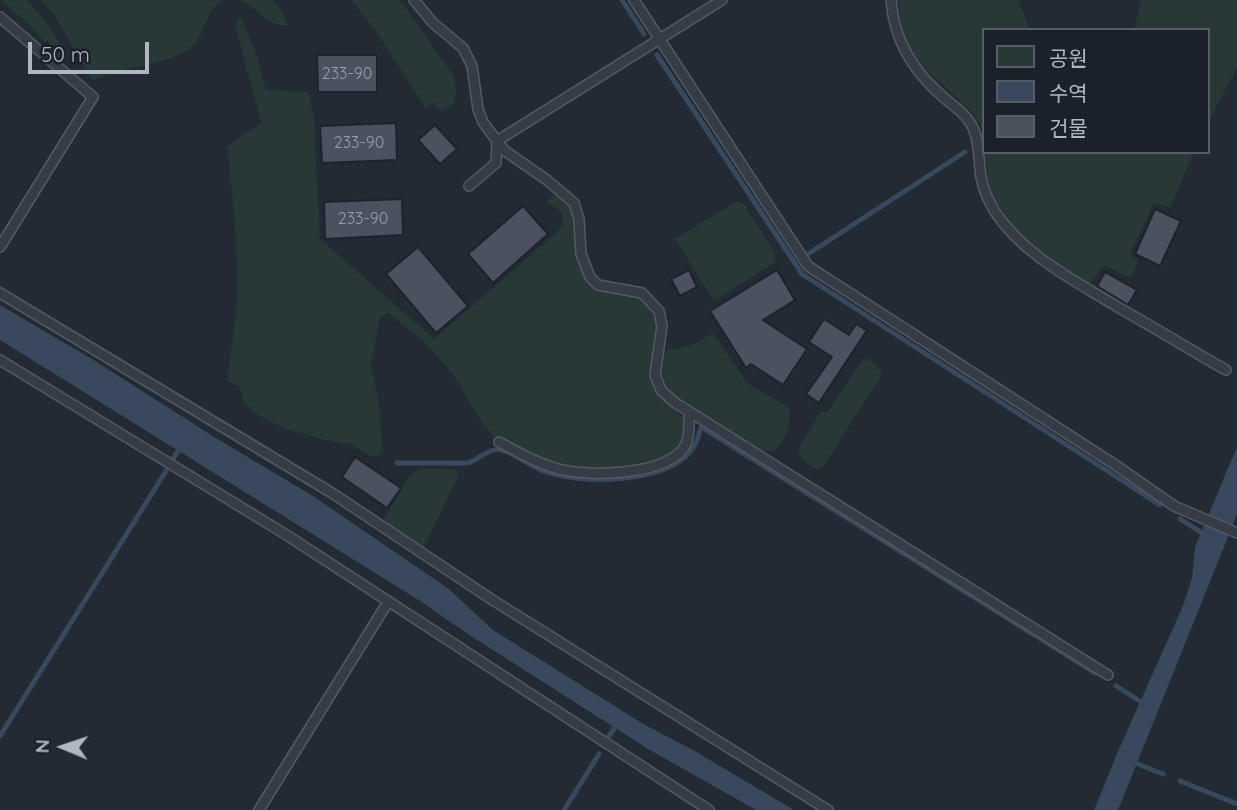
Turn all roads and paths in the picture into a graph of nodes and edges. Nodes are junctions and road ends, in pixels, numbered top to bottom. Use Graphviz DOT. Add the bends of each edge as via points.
graph roads {
  1 [pos="414,0"];
  2 [pos="634,0"];
  3 [pos="722,0"];
  4 [pos="891,0"];
  5 [pos="0,17"];
  6 [pos="660,39"];
  7 [pos="497,141"];
  8 [pos="469,186"];
  9 [pos="0,247"];
  10 [pos="0,293"];
  11 [pos="0,360"];
  12 [pos="1226,370"];
  13 [pos="689,411"];
  14 [pos="499,442"];
  15 [pos="1237,533"];
  16 [pos="388,602"];
  17 [pos="1108,675"];
  18 [pos="259,810"];
  19 [pos="709,810"];
  20 [pos="828,810"];
  1 -- 7 [label="lane" via="463,48 472,66 483,122"];
  2 -- 6 [label="lane"];
  3 -- 6 [label="lane"];
  4 -- 12 [label="lane" via="900,43 909,59 973,127 987,198 1017,238 1059,272"];
  5 -- 9 [label="lane" via="93,97"];
  6 -- 7 [label="lane"];
  6 -- 15 [label="lane" via="808,266 1174,506"];
  7 -- 8 [label="lane" via="496,163"];
  7 -- 13 [label="lane" via="574,203 581,254 598,285 642,293 659,311 657,382"];
  10 -- 20 [label="lane" via="332,493 491,599"];
  11 -- 16 [label="lane"];
  13 -- 14 [label="lane" via="686,444 677,456 629,471 562,470"];
  13 -- 17 [label="lane"];
  16 -- 18 [label="lane"];
  16 -- 19 [label="lane"];
}
